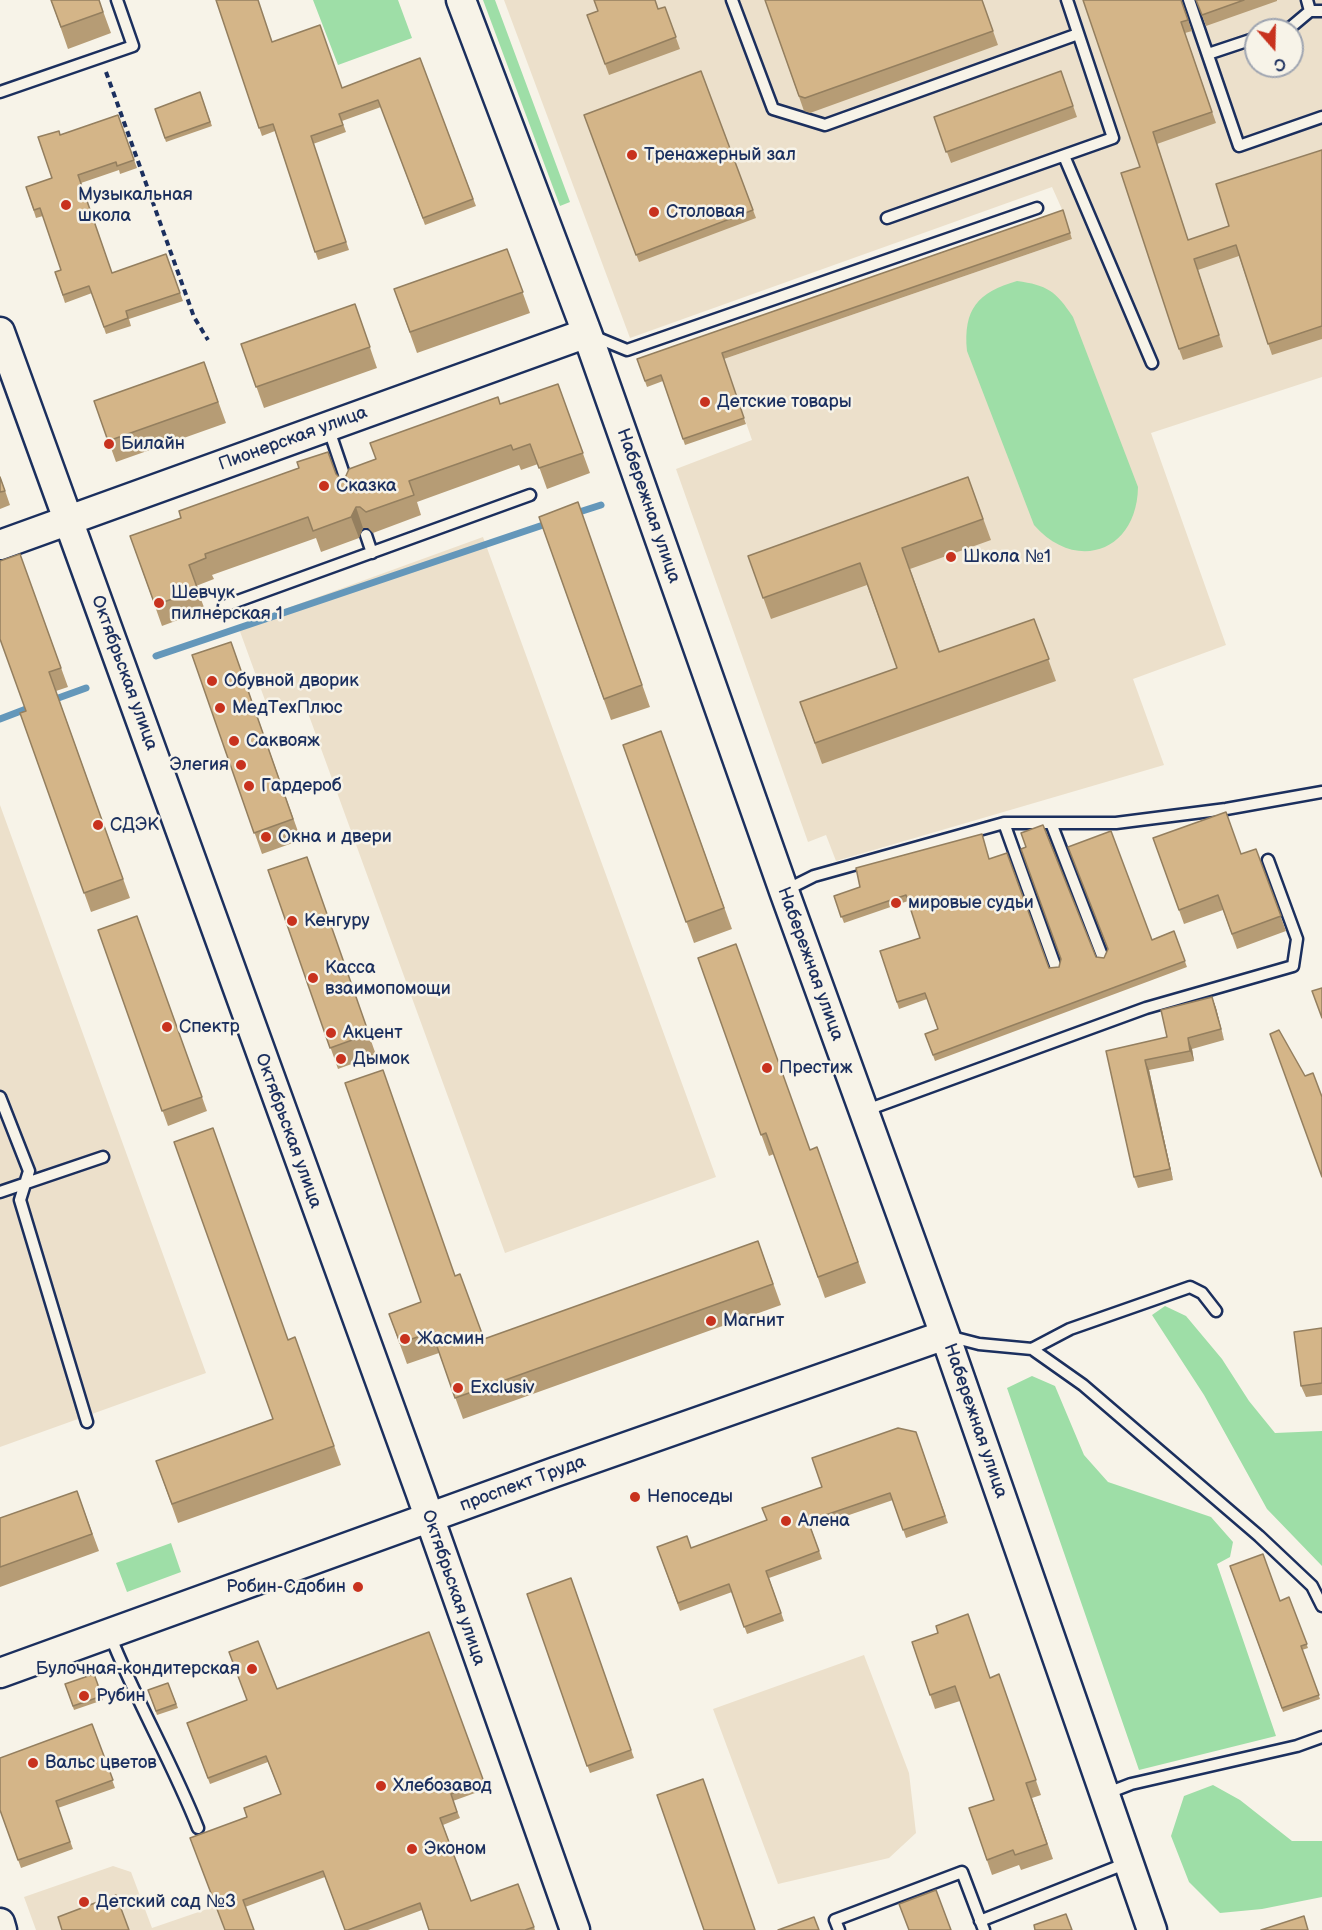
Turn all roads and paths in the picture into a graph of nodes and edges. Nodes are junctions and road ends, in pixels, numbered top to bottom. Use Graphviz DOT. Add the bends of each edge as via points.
graph roads {
  1 [pos="117,0"];
  2 [pos="461,0"];
  3 [pos="732,0"];
  4 [pos="1067,0"];
  5 [pos="1189,0"];
  6 [pos="1308,5"];
  7 [pos="1322,11"];
  8 [pos="1298,18"];
  9 [pos="1078,34"];
  10 [pos="1244,42"];
  11 [pos="1208,54"];
  12 [pos="100,57"];
  13 [pos="0,92"];
  14 [pos="1322,117"];
  15 [pos="1064,156"];
  16 [pos="1037,208"];
  17 [pos="887,218"];
  18 [pos="587,333"];
  19 [pos="208,340"];
  20 [pos="2,341"];
  21 [pos="1152,363"];
  22 [pos="328,427"];
  23 [pos="350,492"];
  24 [pos="530,495"];
  25 [pos="69,520"];
  26 [pos="366,535"];
  27 [pos="0,545"];
  28 [pos="372,553"];
  29 [pos="224,606"];
  30 [pos="1322,792"];
  31 [pos="1004,823"];
  32 [pos="1052,823"];
  33 [pos="1268,860"];
  34 [pos="783,891"];
  35 [pos="1103,958"];
  36 [pos="1056,968"];
  37 [pos="0,1097"];
  38 [pos="864,1111"];
  39 [pos="103,1157"];
  40 [pos="24,1183"];
  41 [pos="0,1192"];
  42 [pos="1216,1311"];
  43 [pos="945,1335"];
  44 [pos="1032,1349"];
  45 [pos="87,1422"];
  46 [pos="429,1518"];
  47 [pos="1322,1606"];
  48 [pos="110,1635"];
  49 [pos="0,1673"];
  50 [pos="1322,1737"];
  51 [pos="1103,1794"];
  52 [pos="198,1828"];
  53 [pos="1128,1863"];
  54 [pos="0,1923"];
  55 [pos="982,1925"];
  56 [pos="2,1930"];
  57 [pos="575,1930"];
  58 [pos="839,1930"];
  59 [pos="1152,1930"];
  1 -- 12 [label="lane" via="134,46"];
  2 -- 18 [label="street, Набережная улица"];
  3 -- 9 [label="lane" via="773,109 825,124"];
  4 -- 9 [label="lane"];
  5 -- 11 [label="lane"];
  6 -- 7 [label="lane"];
  6 -- 8 [label="lane"];
  9 -- 15 [label="lane" via="1113,138"];
  10 -- 11 [label="lane"];
  11 -- 14 [label="lane" via="1239,146"];
  12 -- 13 [label="lane"];
  12 -- 19 [label="path" via="194,317"];
  15 -- 17 [label="lane"];
  15 -- 21 [label="lane"];
  16 -- 18 [label="lane" via="627,350"];
  18 -- 22 [label="street, Пионерская улица"];
  18 -- 34 [label="street, Набережная улица"];
  20 -- 25 [label="street, Октябрьская улица"];
  22 -- 23 [label="lane"];
  22 -- 25 [label="street, Пионерская улица"];
  24 -- 28 [label="lane"];
  25 -- 27 [label="street, Пионерская улица"];
  25 -- 46 [label="street, Октябрьская улица"];
  26 -- 28 [label="lane"];
  28 -- 29 [label="lane"];
  30 -- 32 [label="lane" via="1116,823"];
  31 -- 32 [label="lane"];
  31 -- 34 [label="lane" via="814,876"];
  31 -- 36 [label="lane"];
  32 -- 35 [label="lane"];
  33 -- 38 [label="lane" via="1297,939 1293,966 1146,1008"];
  34 -- 38 [label="street, Набережная улица"];
  37 -- 40 [label="lane" via="29,1171"];
  38 -- 43 [label="street, Набережная улица"];
  39 -- 40 [label="lane"];
  40 -- 41 [label="lane"];
  40 -- 45 [label="lane" via="20,1200"];
  42 -- 44 [label="lane" via="1202,1293 1190,1287 1070,1329"];
  43 -- 44 [label="lane" via="979,1344"];
  43 -- 46 [label="street, проспект Труда"];
  43 -- 51 [label="street, Набережная улица"];
  44 -- 47 [label="lane" via="1083,1384 1259,1536 1312,1586"];
  46 -- 48 [label="street, проспект Труда"];
  46 -- 57 [label="street, Октябрьская улица"];
  48 -- 49 [label="street, проспект Труда"];
  48 -- 52 [label="lane" via="136,1699 177,1774"];
  50 -- 51 [label="lane"];
  51 -- 53 [label="street, Набережная улица"];
  53 -- 55 [label="lane"];
  53 -- 59 [label="street, Набережная улица"];
  54 -- 56 [label="street"];
  55 -- 58 [label="lane" via="962,1872 835,1920"];
}
